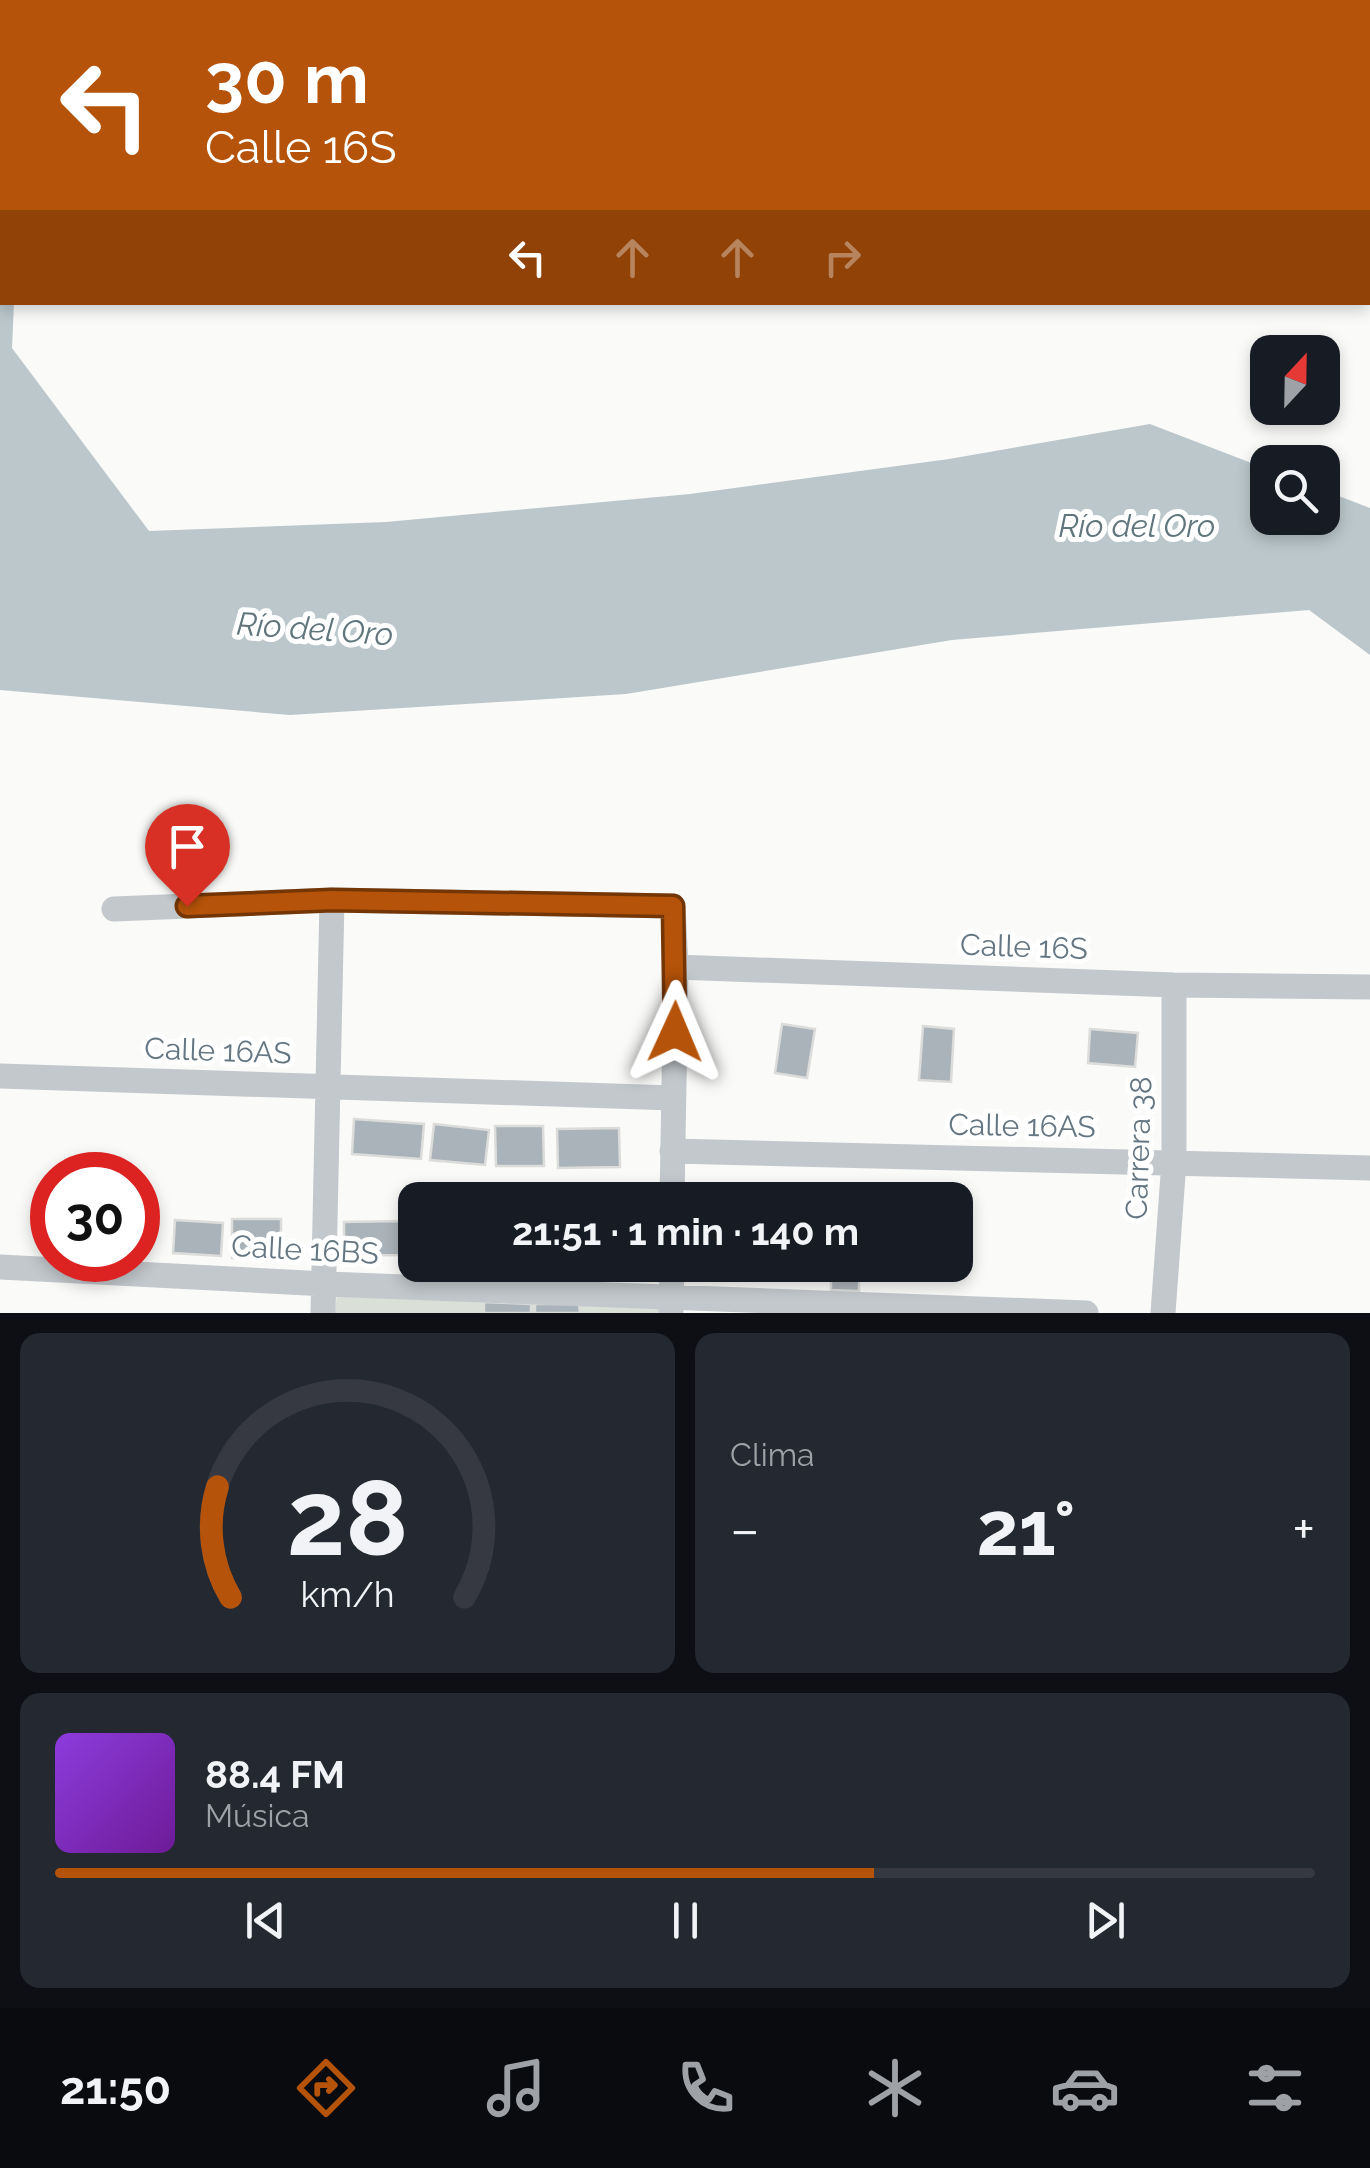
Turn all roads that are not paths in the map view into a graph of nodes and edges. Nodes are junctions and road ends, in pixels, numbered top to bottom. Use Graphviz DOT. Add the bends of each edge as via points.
graph roads {
  1 [pos="332,900"];
  2 [pos="114,909"];
  3 [pos="676,967"];
  4 [pos="1174,985"];
  5 [pos="1370,987"];
  6 [pos="0,1076"];
  7 [pos="328,1088"];
  8 [pos="673,1098"];
  9 [pos="672,1151"];
  10 [pos="1174,1161"];
  11 [pos="1370,1168"];
  12 [pos="672,1182"];
  13 [pos="0,1267"];
  14 [pos="326,1284"];
  15 [pos="671,1305"];
  16 [pos="323,1313"];
  17 [pos="1086,1313"];
  18 [pos="1163,1313"];
  1 -- 2 [label="street"];
  1 -- 3 [label="street" via="673,906"];
  1 -- 7 [label="street"];
  3 -- 4 [label="street, Calle 16S"];
  3 -- 8 [label="street"];
  4 -- 5 [label="street, Calle 16S"];
  4 -- 10 [label="street, Carrera 38"];
  6 -- 7 [label="street, Calle 16AS"];
  7 -- 8 [label="street, Calle 16AS"];
  7 -- 14 [label="street"];
  8 -- 9 [label="street"];
  9 -- 10 [label="street, Calle 16AS"];
  9 -- 12 [label="street"];
  10 -- 11 [label="street, Calle 16AS"];
  10 -- 18 [label="street, Carrera 38"];
  13 -- 14 [label="street, Calle 16BS"];
  14 -- 15 [label="street, Calle 16BS"];
  14 -- 16 [label="street"];
  15 -- 17 [label="street, Calle 16BS"];
}
